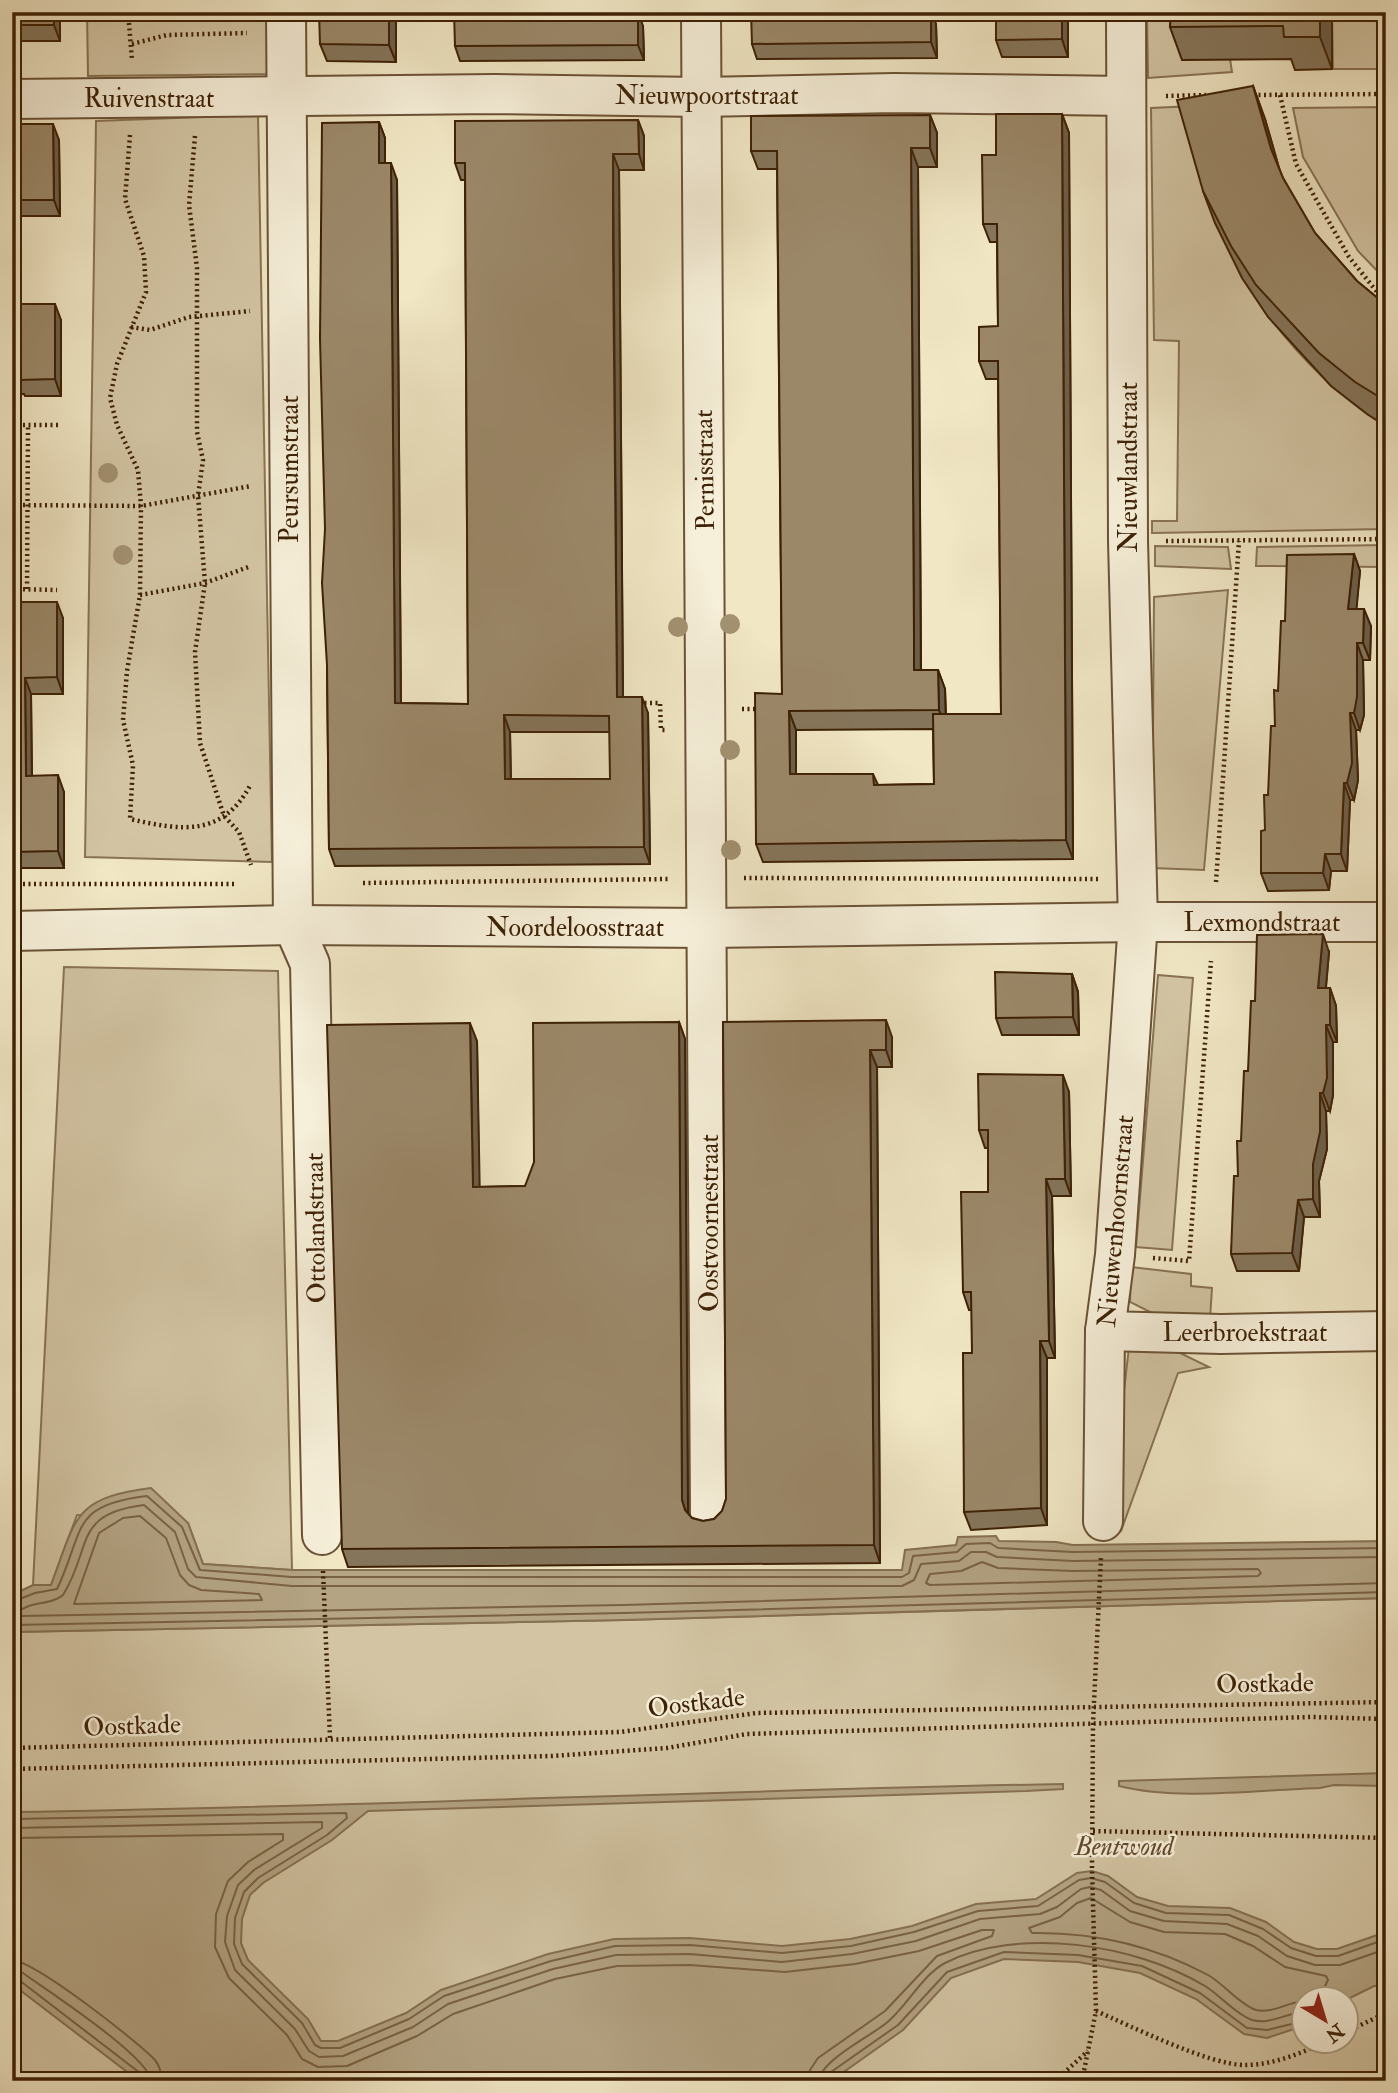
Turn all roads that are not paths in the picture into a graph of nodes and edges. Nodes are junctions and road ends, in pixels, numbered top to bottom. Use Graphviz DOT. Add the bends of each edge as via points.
graph roads {
  1 [pos="701,12"];
  2 [pos="1126,12"];
  3 [pos="286,22"];
  4 [pos="1126,96"];
  5 [pos="287,97"];
  6 [pos="701,97"];
  7 [pos="12,99"];
  8 [pos="1138,922"];
  9 [pos="1386,922"];
  10 [pos="293,925"];
  11 [pos="708,928"];
  12 [pos="12,931"];
  13 [pos="1105,1331"];
  14 [pos="1386,1331"];
  15 [pos="710,1517"];
  16 [pos="1103,1521"];
  17 [pos="322,1535"];
  1 -- 6 [label="street, Pernisstraat"];
  2 -- 4 [label="street, Nieuwlandstraat"];
  3 -- 5 [label="street, Peursumstraat"];
  4 -- 6 [label="street, Nieuwpoortstraat" via="894,93"];
  4 -- 8 [label="street, Nieuwlandstraat" via="1128,541"];
  5 -- 6 [label="street, Nieuwpoortstraat"];
  5 -- 7 [label="street, Ruivenstraat"];
  5 -- 10 [label="street, Peursumstraat"];
  6 -- 11 [label="street, Pernisstraat"];
  8 -- 9 [label="street, Lexmondstraat"];
  8 -- 11 [label="street, Noordeloosstraat"];
  8 -- 13 [label="street, Nieuwenhoornstraat" via="1115,1255"];
  10 -- 11 [label="street, Noordeloosstraat"];
  10 -- 12 [label="street, Noordeloosstraat"];
  10 -- 17 [label="street, Ottolandstraat" via="310,964"];
  11 -- 15 [label="street, Oostvoornestraat"];
  13 -- 14 [label="street, Leerbroekstraat"];
  13 -- 16 [label="street, Nieuwenhoornstraat"];
}
